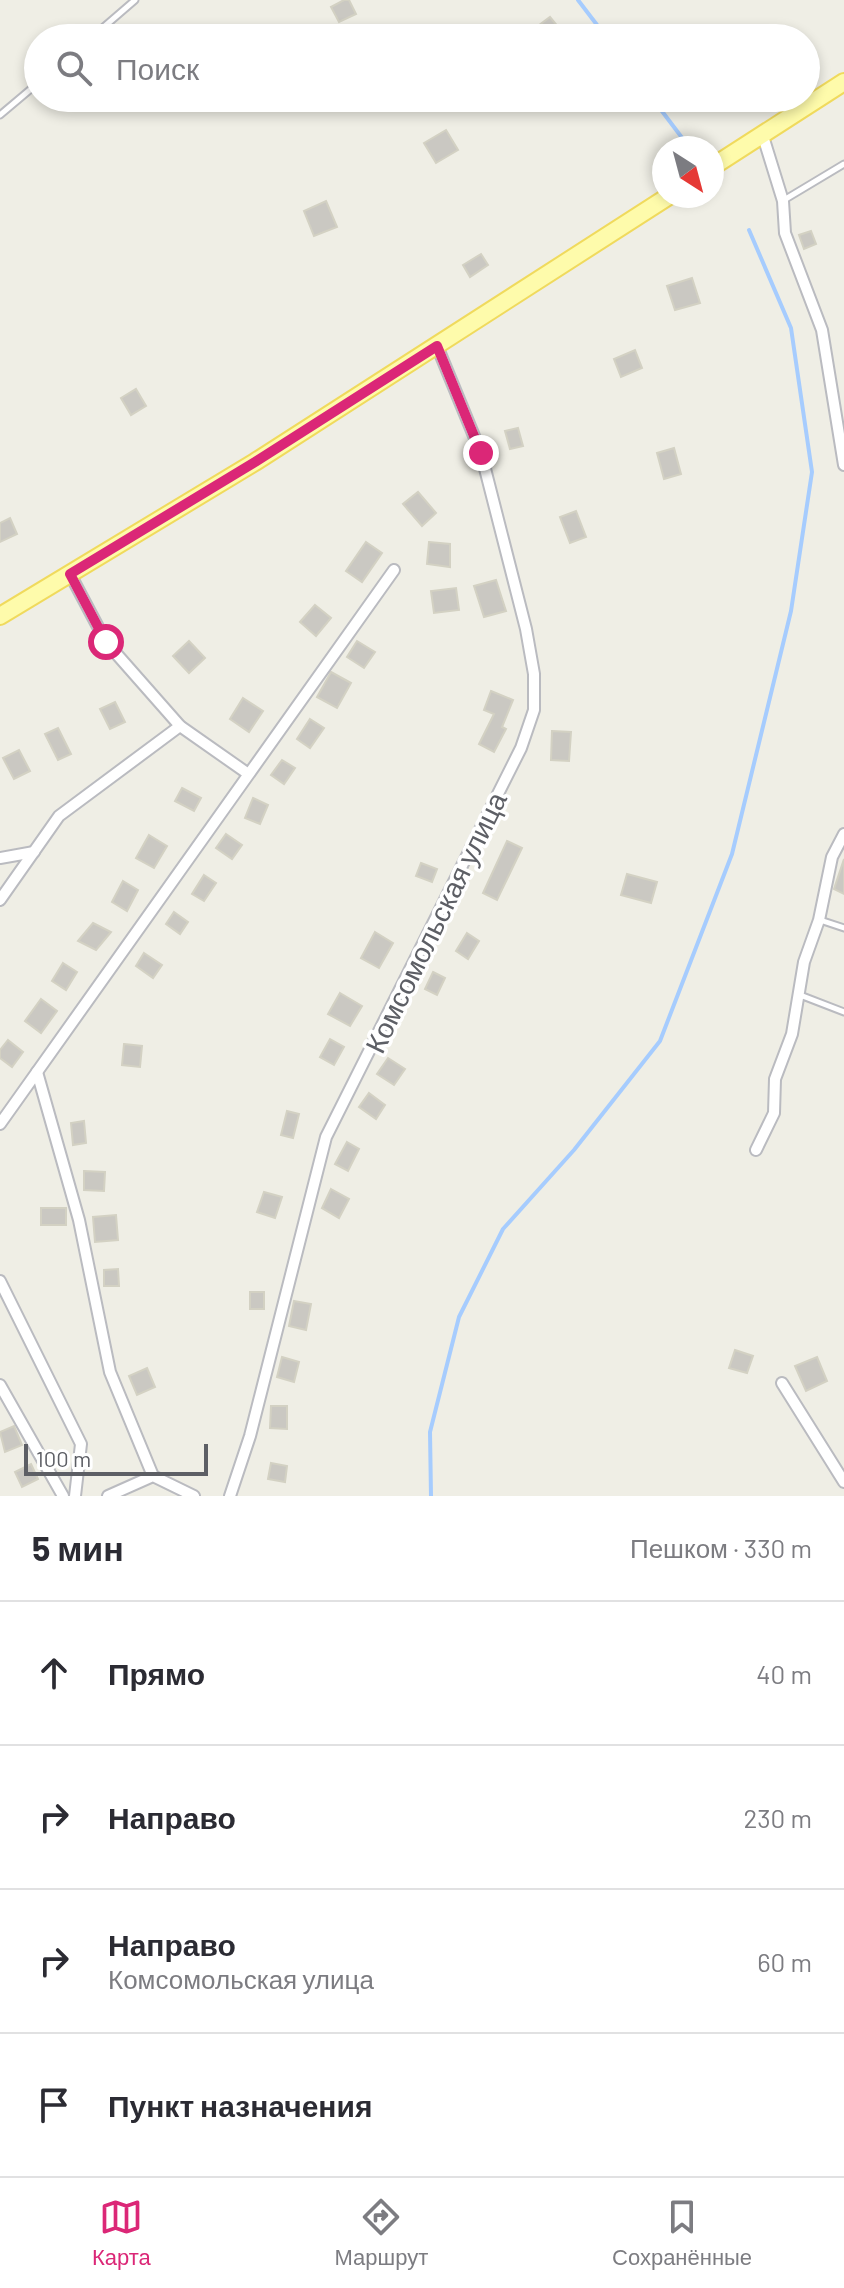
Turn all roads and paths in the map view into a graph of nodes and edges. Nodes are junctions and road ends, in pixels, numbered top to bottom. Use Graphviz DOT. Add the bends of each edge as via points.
graph roads {
  1 [pos="135,0"];
  2 [pos="107,24"];
  3 [pos="844,82"];
  4 [pos="24,95"];
  5 [pos="820,97"];
  6 [pos="796,112"];
  7 [pos="0,115"];
  8 [pos="762,133"];
  9 [pos="724,159"];
  10 [pos="844,164"];
  11 [pos="783,201"];
  12 [pos="652,207"];
  13 [pos="437,346"];
  14 [pos="844,465"];
  15 [pos="394,570"];
  16 [pos="70,574"];
  17 [pos="0,616"];
  18 [pos="180,726"];
  19 [pos="247,773"];
  20 [pos="844,834"];
  21 [pos="34,852"];
  22 [pos="0,858"];
  23 [pos="0,900"];
  24 [pos="819,920"];
  25 [pos="844,928"];
  26 [pos="799,994"];
  27 [pos="844,1012"];
  28 [pos="37,1072"];
  29 [pos="0,1124"];
  30 [pos="756,1150"];
  31 [pos="0,1281"];
  32 [pos="782,1383"];
  33 [pos="0,1385"];
  34 [pos="153,1476"];
  35 [pos="844,1482"];
  36 [pos="63,1496"];
  37 [pos="75,1496"];
  38 [pos="108,1496"];
  39 [pos="194,1496"];
  40 [pos="230,1496"];
  1 -- 2 [label="lane"];
  3 -- 5 [label="main road"];
  4 -- 7 [label="lane"];
  6 -- 8 [label="main road"];
  8 -- 9 [label="main road"];
  8 -- 11 [label="street"];
  10 -- 11 [label="lane"];
  11 -- 14 [label="street" via="785,233 822,330"];
  12 -- 13 [label="main road"];
  13 -- 16 [label="main road"];
  13 -- 40 [label="street, Комсомольская улица" via="481,453 526,629 534,710 521,748 326,1137"];
  15 -- 19 [label="street"];
  16 -- 17 [label="main road"];
  16 -- 18 [label="street" via="106,642"];
  18 -- 19 [label="street"];
  18 -- 21 [label="street" via="59,816"];
  19 -- 28 [label="street"];
  20 -- 24 [label="street" via="832,857"];
  21 -- 22 [label="street"];
  21 -- 23 [label="street"];
  24 -- 25 [label="lane"];
  24 -- 26 [label="street"];
  26 -- 27 [label="lane"];
  26 -- 30 [label="street" via="792,1034 775,1079 774,1113"];
  28 -- 29 [label="street"];
  28 -- 34 [label="street" via="79,1220 110,1372"];
  31 -- 37 [label="street" via="81,1444"];
  32 -- 35 [label="street"];
  33 -- 36 [label="street"];
  34 -- 38 [label="street"];
  34 -- 39 [label="street"];
}
